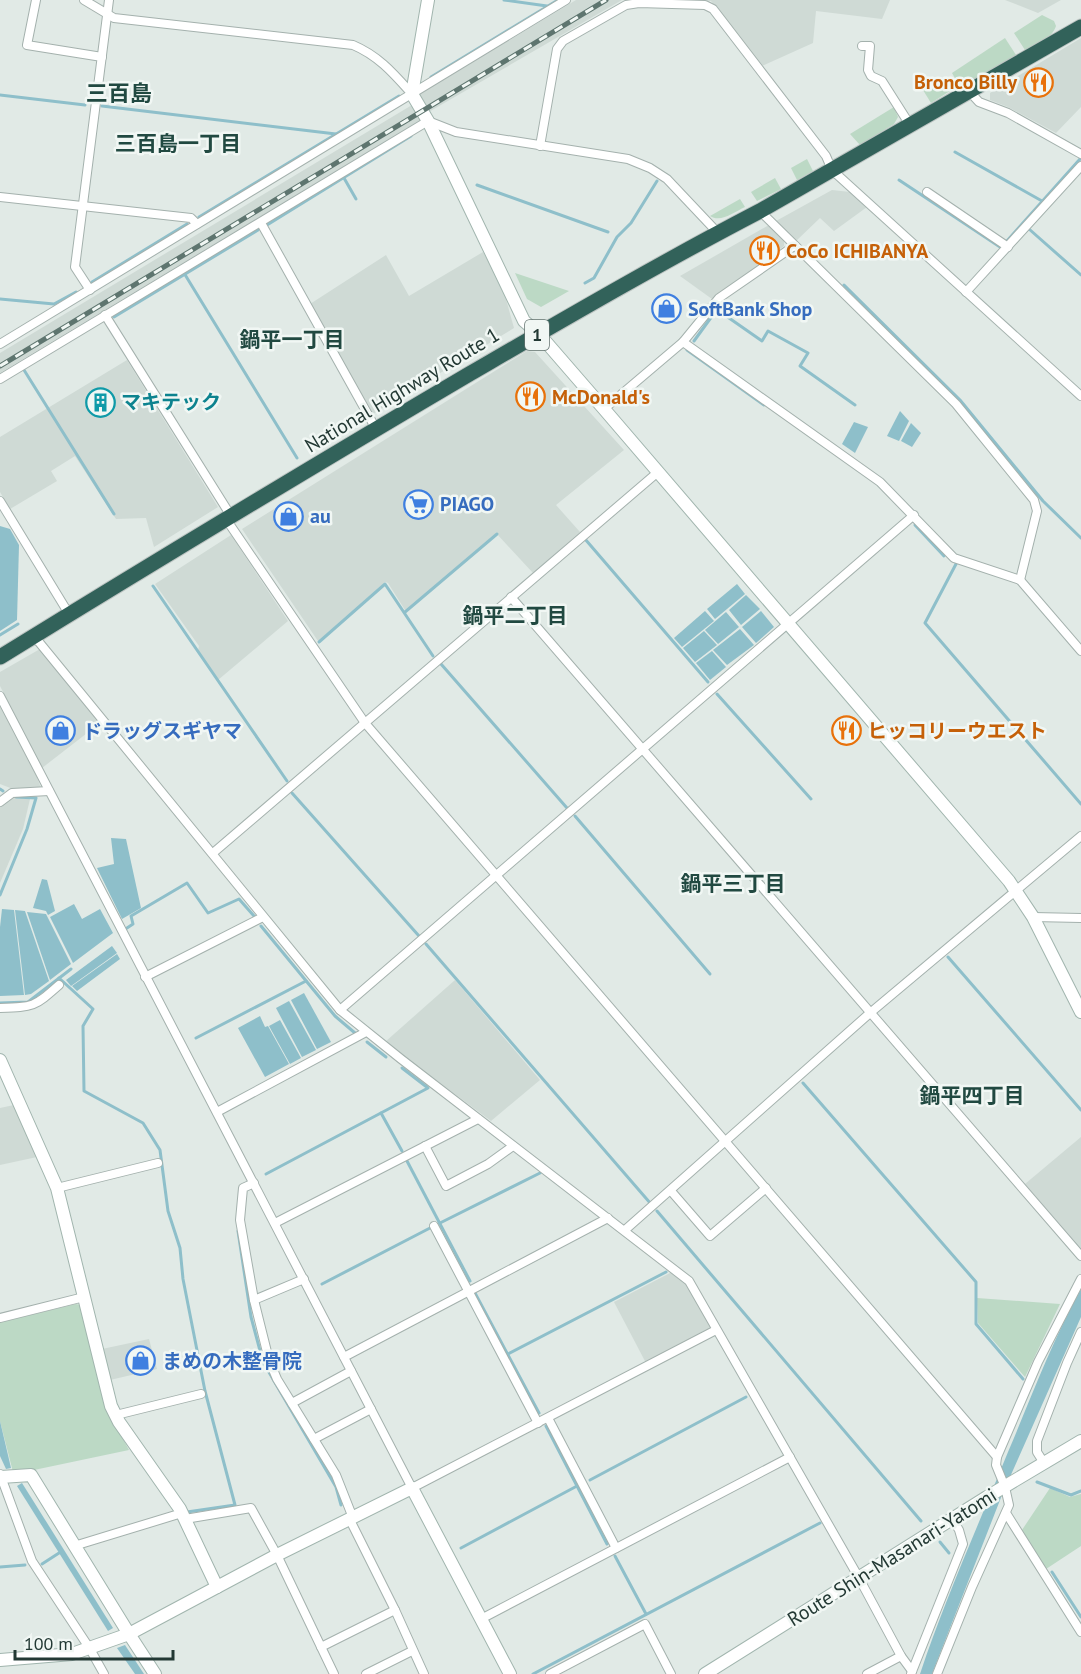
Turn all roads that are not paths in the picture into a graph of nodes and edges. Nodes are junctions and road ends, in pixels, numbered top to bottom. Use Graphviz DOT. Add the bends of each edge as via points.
graph roads {
  1 [pos="36,0"];
  2 [pos="84,0"];
  3 [pos="109,0"];
  4 [pos="428,0"];
  5 [pos="566,0"];
  6 [pos="107,15"];
  7 [pos="1081,27"];
  8 [pos="862,45"];
  9 [pos="102,57"];
  10 [pos="968,90"];
  11 [pos="412,94"];
  12 [pos="428,121"];
  13 [pos="910,125"];
  14 [pos="540,146"];
  15 [pos="1081,154"];
  16 [pos="1081,166"];
  17 [pos="832,170"];
  18 [pos="927,192"];
  19 [pos="0,197"];
  20 [pos="83,206"];
  21 [pos="760,211"];
  22 [pos="261,223"];
  23 [pos="197,224"];
  24 [pos="718,233"];
  25 [pos="794,246"];
  26 [pos="1008,247"];
  27 [pos="90,290"];
  28 [pos="966,292"];
  29 [pos="105,315"];
  30 [pos="539,334"];
  31 [pos="683,342"];
  32 [pos="0,344"];
  33 [pos="0,379"];
  34 [pos="1081,396"];
  35 [pos="604,409"];
  36 [pos="376,429"];
  37 [pos="658,472"];
  38 [pos="0,501"];
  39 [pos="914,515"];
  40 [pos="229,517"];
  41 [pos="1020,580"];
  42 [pos="511,597"];
  43 [pos="69,614"];
  44 [pos="788,623"];
  45 [pos="34,636"];
  46 [pos="1081,651"];
  47 [pos="0,657"];
  48 [pos="0,696"];
  49 [pos="365,723"];
  50 [pos="642,750"];
  51 [pos="49,791"];
  52 [pos="0,802"];
  53 [pos="1081,836"];
  54 [pos="213,854"];
  55 [pos="497,875"];
  56 [pos="1016,891"];
  57 [pos="263,917"];
  58 [pos="1033,917"];
  59 [pos="1081,918"];
  60 [pos="145,977"];
  61 [pos="59,985"];
  62 [pos="0,1008"];
  63 [pos="1080,1009"];
  64 [pos="340,1010"];
  65 [pos="870,1013"];
  66 [pos="366,1032"];
  67 [pos="0,1060"];
  68 [pos="217,1112"];
  69 [pos="478,1119"];
  70 [pos="726,1142"];
  71 [pos="425,1146"];
  72 [pos="513,1146"];
  73 [pos="158,1163"];
  74 [pos="254,1183"];
  75 [pos="57,1188"];
  76 [pos="766,1188"];
  77 [pos="671,1191"];
  78 [pos="608,1218"];
  79 [pos="275,1223"];
  80 [pos="434,1226"];
  81 [pos="625,1230"];
  82 [pos="1081,1256"];
  83 [pos="304,1279"];
  84 [pos="1081,1279"];
  85 [pos="468,1292"];
  86 [pos="84,1296"];
  87 [pos="1076,1297"];
  88 [pos="254,1300"];
  89 [pos="0,1318"];
  90 [pos="716,1330"];
  91 [pos="1081,1332"];
  92 [pos="344,1357"];
  93 [pos="351,1371"];
  94 [pos="201,1394"];
  95 [pos="292,1402"];
  96 [pos="371,1409"];
  97 [pos="116,1415"];
  98 [pos="548,1418"];
  99 [pos="538,1424"];
  100 [pos="314,1438"];
  101 [pos="1081,1441"];
  102 [pos="790,1457"];
  103 [pos="997,1457"];
  104 [pos="1044,1463"];
  105 [pos="0,1476"];
  106 [pos="1009,1487"];
  107 [pos="412,1488"];
  108 [pos="1006,1513"];
  109 [pos="183,1516"];
  110 [pos="351,1519"];
  111 [pos="953,1520"];
  112 [pos="74,1546"];
  113 [pos="616,1548"];
  114 [pos="277,1555"];
  115 [pos="859,1578"];
  116 [pos="217,1587"];
  117 [pos="395,1610"];
  118 [pos="481,1619"];
  119 [pos="1081,1632"];
  120 [pos="129,1634"];
  121 [pos="321,1647"];
  122 [pos="90,1648"];
  123 [pos="412,1651"];
  124 [pos="901,1656"];
  125 [pos="0,1660"];
  126 [pos="911,1672"];
  127 [pos="104,1674"];
  128 [pos="155,1674"];
  129 [pos="334,1674"];
  130 [pos="366,1674"];
  131 [pos="424,1674"];
  132 [pos="510,1674"];
  133 [pos="549,1674"];
  134 [pos="671,1674"];
  135 [pos="705,1674"];
  136 [pos="867,1674"];
  137 [pos="937,1674"];
  1 -- 9 [label="street" via="27,45"];
  2 -- 6 [label="street"];
  3 -- 6 [label="street"];
  4 -- 11 [label="street"];
  5 -- 11 [label="street"];
  6 -- 9 [label="street"];
  6 -- 11 [label="street" via="352,45 392,70"];
  7 -- 10 [label="highway, National Highway Route 1 / 1"];
  8 -- 13 [label="street" via="870,46 868,70 882,81"];
  9 -- 20 [label="street"];
  10 -- 13 [label="highway, National Highway Route 1 / 1"];
  10 -- 15 [label="street" via="979,102 1008,113"];
  11 -- 12 [label="street"];
  11 -- 23 [label="street"];
  12 -- 14 [label="street" via="456,132"];
  12 -- 22 [label="street"];
  12 -- 30 [label="street" via="524,321"];
  13 -- 17 [label="highway, National Highway Route 1 / 1"];
  14 -- 17 [label="street" via="557,49 563,41 626,5 705,5 713,9 826,156"];
  14 -- 24 [label="street" via="628,159 650,168 667,179"];
  16 -- 26 [label="street"];
  17 -- 21 [label="highway, National Highway Route 1 / 1"];
  17 -- 28 [label="street"];
  18 -- 26 [label="street"];
  19 -- 20 [label="street"];
  20 -- 23 [label="street" via="191,218"];
  20 -- 27 [label="street" via="75,267"];
  21 -- 24 [label="highway, National Highway Route 1 / 1"];
  21 -- 25 [label="street"];
  22 -- 29 [label="street"];
  22 -- 36 [label="street"];
  23 -- 27 [label="street"];
  24 -- 30 [label="highway, National Highway Route 1 / 1"];
  25 -- 31 [label="street" via="719,298"];
  25 -- 41 [label="street" via="956,404 1034,500 1037,512"];
  26 -- 28 [label="street"];
  27 -- 32 [label="street"];
  28 -- 34 [label="street"];
  29 -- 33 [label="street"];
  29 -- 40 [label="street"];
  30 -- 35 [label="street"];
  30 -- 36 [label="highway, National Highway Route 1 / 1"];
  31 -- 35 [label="street"];
  31 -- 39 [label="street" via="880,482"];
  35 -- 37 [label="street"];
  36 -- 40 [label="highway, National Highway Route 1 / 1"];
  37 -- 42 [label="street"];
  37 -- 44 [label="street"];
  38 -- 43 [label="street"];
  39 -- 41 [label="street" via="954,558"];
  39 -- 44 [label="street"];
  40 -- 43 [label="highway, National Highway Route 1 / 1"];
  40 -- 49 [label="street"];
  41 -- 46 [label="street"];
  42 -- 49 [label="street"];
  42 -- 50 [label="street"];
  43 -- 45 [label="highway, National Highway Route 1 / 1"];
  44 -- 50 [label="street"];
  44 -- 56 [label="street"];
  45 -- 47 [label="highway, National Highway Route 1 / 1"];
  45 -- 54 [label="street"];
  48 -- 51 [label="street"];
  49 -- 54 [label="street"];
  49 -- 55 [label="street"];
  50 -- 55 [label="street"];
  50 -- 65 [label="street"];
  51 -- 52 [label="street" via="12,793"];
  51 -- 60 [label="street"];
  53 -- 56 [label="street"];
  54 -- 57 [label="street"];
  55 -- 64 [label="street"];
  55 -- 70 [label="street"];
  56 -- 58 [label="street"];
  56 -- 65 [label="street"];
  57 -- 60 [label="street"];
  57 -- 64 [label="street"];
  58 -- 59 [label="street"];
  58 -- 63 [label="street"];
  60 -- 68 [label="street"];
  61 -- 62 [label="street" via="36,1004"];
  64 -- 66 [label="street"];
  65 -- 70 [label="street"];
  65 -- 82 [label="street"];
  66 -- 68 [label="street"];
  66 -- 69 [label="street"];
  67 -- 75 [label="street"];
  68 -- 74 [label="street"];
  69 -- 71 [label="street"];
  69 -- 72 [label="street"];
  70 -- 76 [label="street"];
  70 -- 77 [label="street"];
  71 -- 72 [label="street" via="446,1186"];
  71 -- 79 [label="street"];
  72 -- 78 [label="street"];
  73 -- 75 [label="street"];
  74 -- 79 [label="street"];
  74 -- 88 [label="street" via="243,1188 240,1221"];
  75 -- 86 [label="street"];
  76 -- 77 [label="street" via="710,1236"];
  76 -- 103 [label="street"];
  77 -- 81 [label="street"];
  78 -- 81 [label="street"];
  78 -- 85 [label="street"];
  79 -- 83 [label="street"];
  80 -- 85 [label="street"];
  81 -- 90 [label="street" via="689,1281"];
  83 -- 88 [label="street"];
  83 -- 92 [label="street"];
  84 -- 87 [label="street"];
  85 -- 92 [label="street"];
  85 -- 99 [label="street"];
  86 -- 89 [label="street"];
  86 -- 97 [label="street"];
  87 -- 103 [label="street" via="1038,1362"];
  88 -- 95 [label="street" via="269,1360"];
  90 -- 98 [label="street"];
  90 -- 102 [label="street"];
  91 -- 104 [label="street" via="1037,1441 1037,1452"];
  92 -- 93 [label="street"];
  93 -- 95 [label="street"];
  93 -- 96 [label="street"];
  94 -- 97 [label="street"];
  95 -- 100 [label="street"];
  96 -- 100 [label="street"];
  96 -- 107 [label="street"];
  97 -- 109 [label="street"];
  98 -- 99 [label="street"];
  98 -- 113 [label="street"];
  99 -- 107 [label="street"];
  100 -- 110 [label="street" via="336,1475"];
  101 -- 104 [label="street, Route Shin-Masanari-Yatomi"];
  102 -- 113 [label="street"];
  102 -- 115 [label="street"];
  103 -- 106 [label="street" via="999,1473"];
  104 -- 106 [label="street, Route Shin-Masanari-Yatomi"];
  105 -- 112 [label="street" via="31,1475"];
  105 -- 122 [label="street" via="32,1562"];
  106 -- 108 [label="street"];
  106 -- 111 [label="street, Route Shin-Masanari-Yatomi"];
  107 -- 110 [label="street"];
  107 -- 118 [label="street"];
  108 -- 119 [label="street"];
  108 -- 137 [label="street"];
  109 -- 112 [label="street"];
  109 -- 114 [label="street" via="251,1508"];
  109 -- 116 [label="street"];
  110 -- 114 [label="street"];
  110 -- 117 [label="street"];
  111 -- 115 [label="street, Route Shin-Masanari-Yatomi"];
  111 -- 126 [label="street" via="963,1544"];
  112 -- 120 [label="street"];
  113 -- 118 [label="street"];
  114 -- 116 [label="street"];
  114 -- 121 [label="street"];
  115 -- 124 [label="street"];
  115 -- 135 [label="street, Route Shin-Masanari-Yatomi"];
  116 -- 120 [label="street"];
  117 -- 121 [label="street"];
  117 -- 123 [label="street"];
  118 -- 132 [label="street"];
  120 -- 122 [label="street"];
  120 -- 128 [label="street"];
  121 -- 129 [label="street"];
  122 -- 125 [label="street" via="72,1654"];
  122 -- 127 [label="street"];
  123 -- 130 [label="street"];
  123 -- 131 [label="street"];
  124 -- 126 [label="street"];
  124 -- 136 [label="street"];
  133 -- 134 [label="street" via="645,1624"];
}
